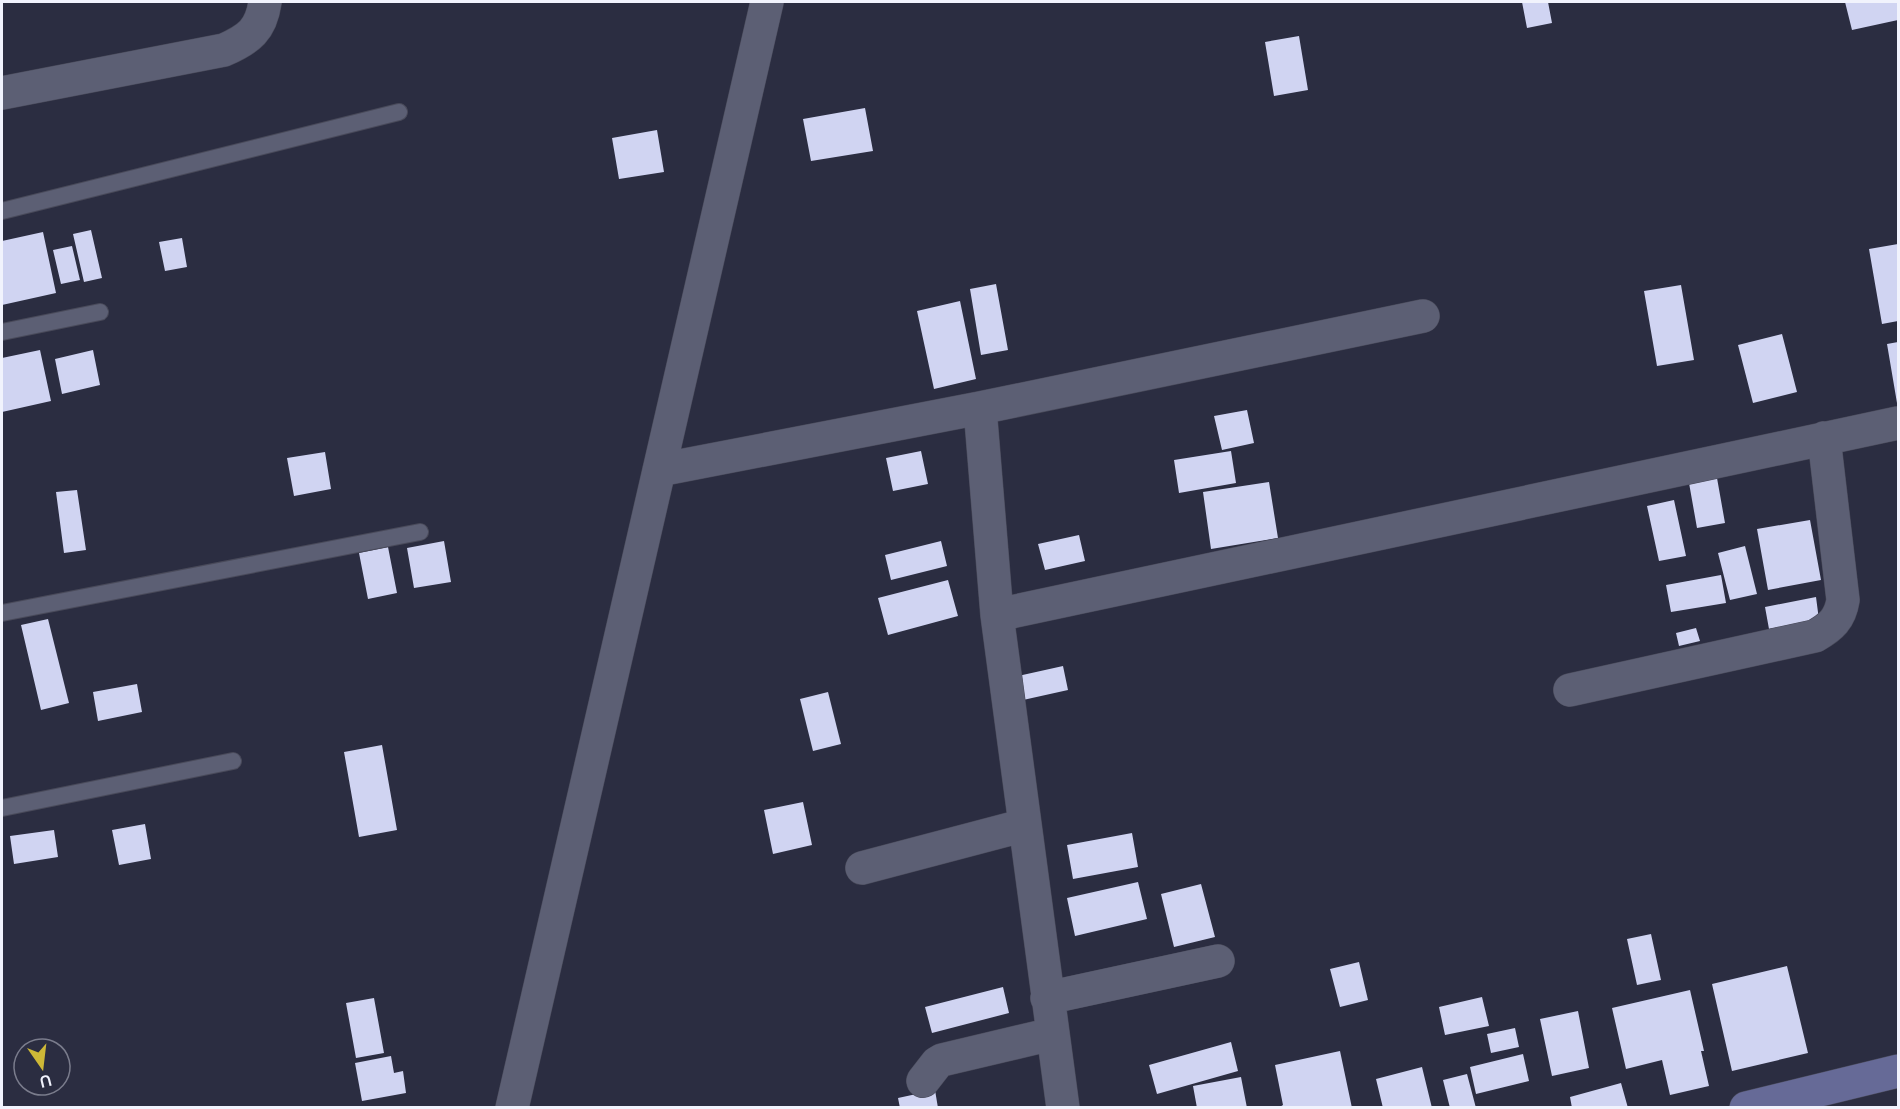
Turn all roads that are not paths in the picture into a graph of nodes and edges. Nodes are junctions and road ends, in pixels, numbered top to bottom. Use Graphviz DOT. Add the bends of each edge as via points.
graph roads {
  1 [pos="265,2"];
  2 [pos="767,2"];
  3 [pos="2,93"];
  4 [pos="399,112"];
  5 [pos="2,211"];
  6 [pos="100,312"];
  7 [pos="1423,316"];
  8 [pos="2,332"];
  9 [pos="980,408"];
  10 [pos="1899,423"];
  11 [pos="1824,438"];
  12 [pos="659,470"];
  13 [pos="420,531"];
  14 [pos="2,614"];
  15 [pos="997,615"];
  16 [pos="1570,690"];
  17 [pos="233,761"];
  18 [pos="2,808"];
  19 [pos="1025,825"];
  20 [pos="862,868"];
  21 [pos="1218,961"];
  22 [pos="1047,998"];
  23 [pos="1052,1034"];
  24 [pos="1899,1071"];
  25 [pos="923,1082"];
  26 [pos="512,1107"];
  27 [pos="1063,1107"];
  28 [pos="1746,1107"];
  1 -- 3 [label="street" via="262,18 251,35 224,50"];
  2 -- 12 [label="street"];
  4 -- 5 [label="lane"];
  6 -- 8 [label="lane"];
  7 -- 9 [label="street"];
  9 -- 12 [label="street"];
  9 -- 15 [label="street"];
  10 -- 11 [label="street"];
  11 -- 15 [label="street"];
  11 -- 16 [label="street" via="1843,600 1836,621 1815,636"];
  12 -- 26 [label="street"];
  13 -- 14 [label="lane"];
  15 -- 19 [label="street"];
  17 -- 18 [label="lane"];
  19 -- 20 [label="street"];
  19 -- 22 [label="street"];
  21 -- 22 [label="street"];
  22 -- 23 [label="street"];
  23 -- 25 [label="street" via="942,1060"];
  23 -- 27 [label="street"];
  24 -- 28 [label="street"];
}
